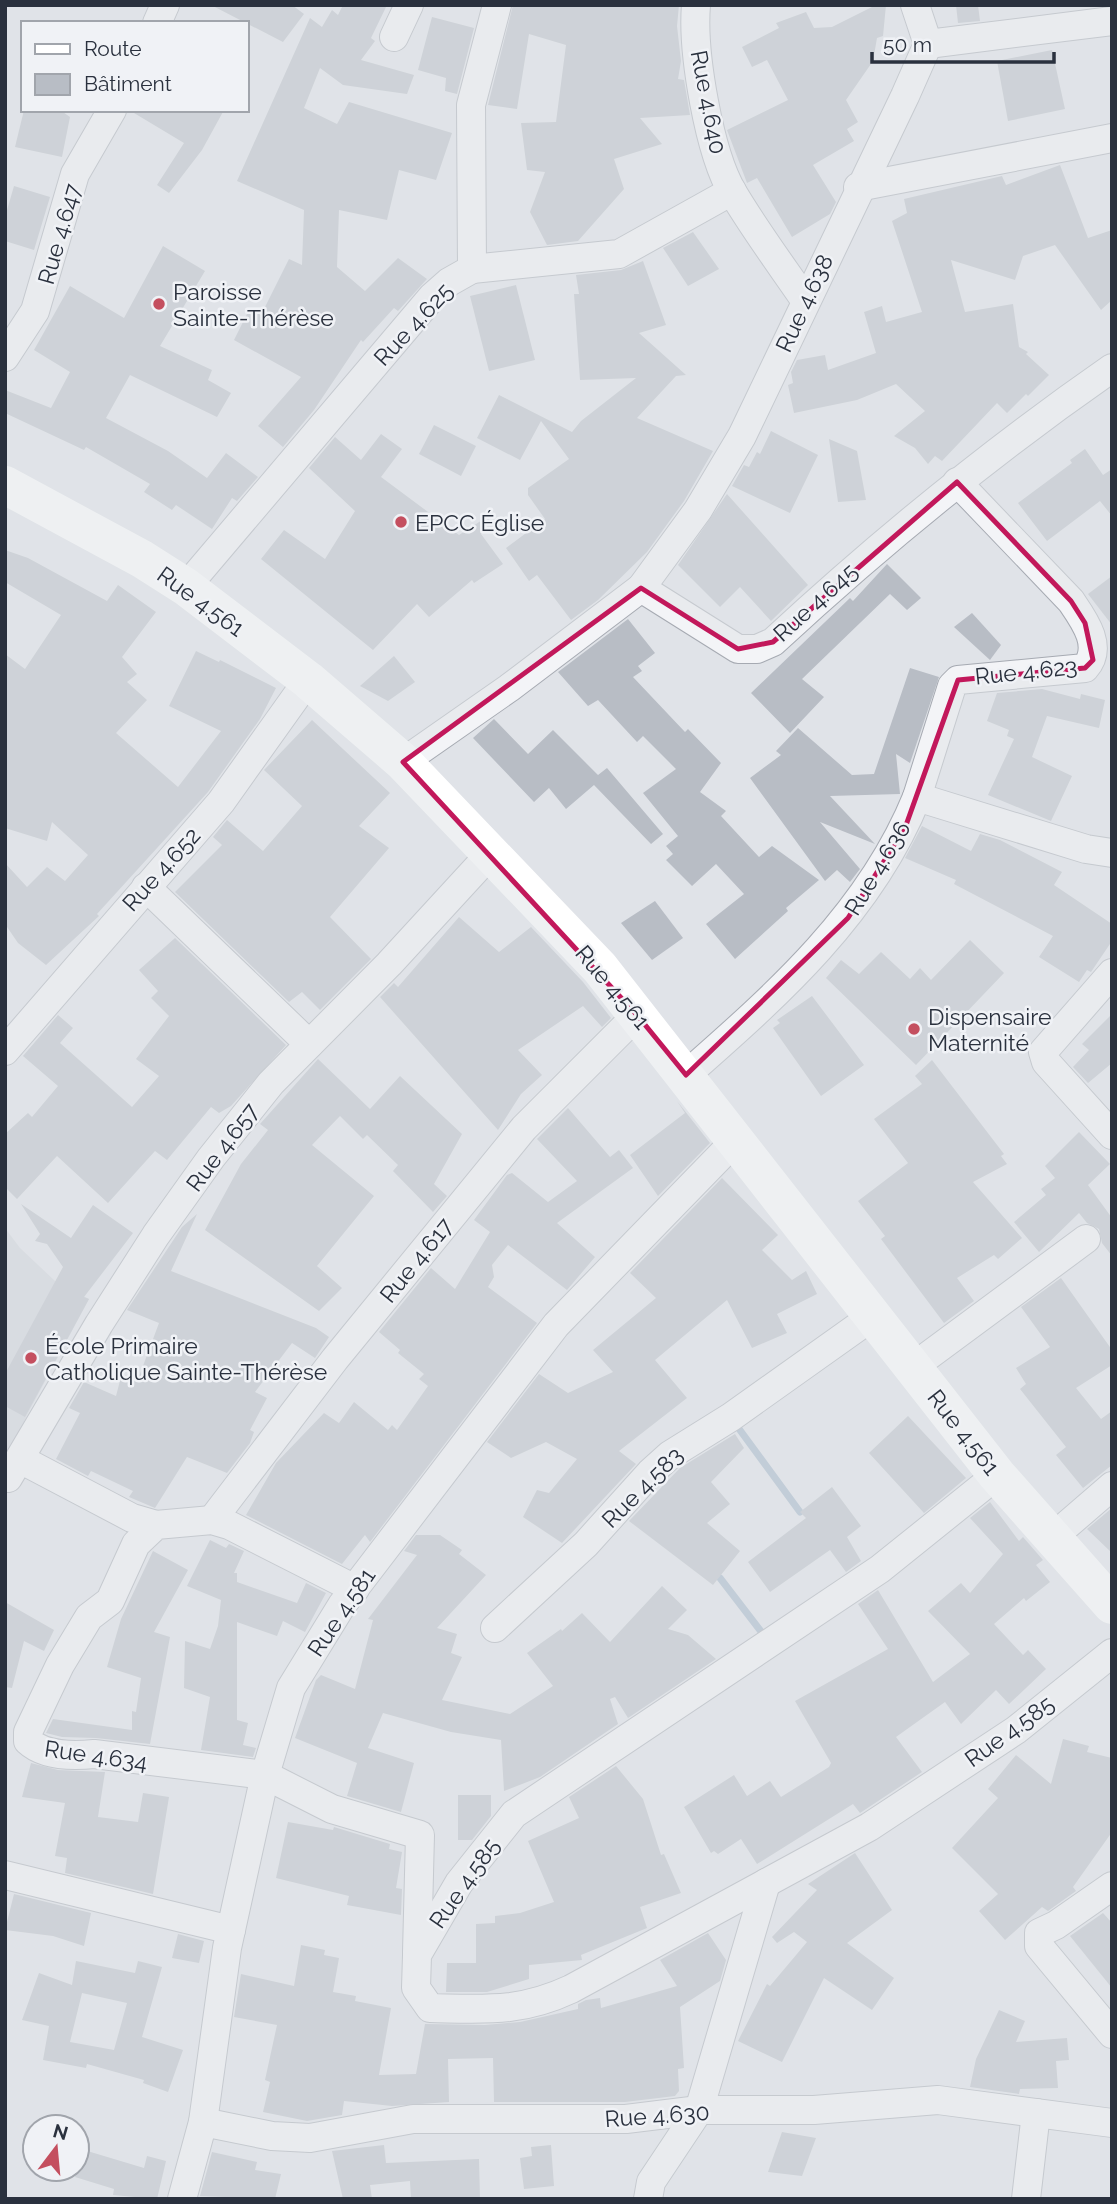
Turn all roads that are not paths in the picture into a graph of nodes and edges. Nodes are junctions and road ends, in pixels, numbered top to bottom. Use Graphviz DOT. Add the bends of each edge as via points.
graph roads {
  1 [pos="166,5"];
  2 [pos="409,5"];
  3 [pos="497,5"];
  4 [pos="696,5"];
  5 [pos="915,5"];
  6 [pos="158,21"];
  7 [pos="1112,22"];
  8 [pos="394,37"];
  9 [pos="928,44"];
  10 [pos="111,112"];
  11 [pos="1112,138"];
  12 [pos="858,187"];
  13 [pos="732,191"];
  14 [pos="472,269"];
  15 [pos="805,300"];
  16 [pos="5,357"];
  17 [pos="1112,368"];
  18 [pos="957,482"];
  19 [pos="5,485"];
  20 [pos="186,587"];
  21 [pos="641,587"];
  22 [pos="307,680"];
  23 [pos="403,762"];
  24 [pos="917,797"];
  25 [pos="491,853"];
  26 [pos="1112,853"];
  27 [pos="146,887"];
  28 [pos="1112,973"];
  29 [pos="637,1015"];
  30 [pos="309,1044"];
  31 [pos="5,1051"];
  32 [pos="685,1075"];
  33 [pos="1112,1135"];
  34 [pos="734,1142"];
  35 [pos="1086,1239"];
  36 [pos="873,1316"];
  37 [pos="913,1367"];
  38 [pos="10,1474"];
  39 [pos="997,1475"];
  40 [pos="1112,1486"];
  41 [pos="212,1520"];
  42 [pos="156,1525"];
  43 [pos="1053,1537"];
  44 [pos="355,1589"];
  45 [pos="1112,1605"];
  46 [pos="495,1628"];
  47 [pos="1112,1653"];
  48 [pos="265,1775"];
  49 [pos="5,1875"];
  50 [pos="766,1882"];
  51 [pos="1112,1886"];
  52 [pos="230,1930"];
  53 [pos="417,1955"];
  54 [pos="1112,2034"];
  55 [pos="699,2110"];
  56 [pos="1036,2113"];
  57 [pos="203,2122"];
  58 [pos="1112,2123"];
  59 [pos="182,2199"];
  60 [pos="648,2199"];
  61 [pos="1026,2199"];
  1 -- 6 [label="street"];
  2 -- 8 [label="street"];
  3 -- 14 [label="street, Rue 4.625" via="471,105"];
  4 -- 13 [label="street, Rue 4.640" via="696,43 714,147"];
  5 -- 9 [label="street"];
  7 -- 9 [label="street"];
  9 -- 12 [label="street, Rue 4.638"];
  10 -- 16 [label="street, Rue 4.647" via="75,174 35,311"];
  11 -- 12 [label="street"];
  12 -- 15 [label="street, Rue 4.638"];
  13 -- 14 [label="street" via="619,254"];
  13 -- 15 [label="street, Rue 4.640"];
  14 -- 20 [label="street, Rue 4.625" via="432,297"];
  15 -- 21 [label="street, Rue 4.638" via="720,474"];
  17 -- 18 [label="street, Rue 4.645"];
  18 -- 21 [label="street, Rue 4.645" via="869,553 773,642 757,649 738,649"];
  18 -- 24 [label="street, Rue 4.623" via="1071,601 1086,623 1093,660 1085,668 958,680 948,697"];
  19 -- 20 [label="main road, Rue 4.561"];
  20 -- 22 [label="main road, Rue 4.561"];
  21 -- 23 [label="street"];
  22 -- 23 [label="main road, Rue 4.561"];
  22 -- 27 [label="street, Rue 4.652" via="221,802"];
  23 -- 25 [label="main road, Rue 4.561"];
  24 -- 26 [label="street, Rue 4.636"];
  24 -- 32 [label="street, Rue 4.636" via="889,858 848,918 748,1020"];
  25 -- 29 [label="main road, Rue 4.561" via="600,968"];
  25 -- 30 [label="street, Rue 4.657"];
  27 -- 30 [label="street"];
  27 -- 31 [label="street, Rue 4.652"];
  28 -- 33 [label="street" via="1042,1052"];
  29 -- 32 [label="main road, Rue 4.561"];
  29 -- 41 [label="street, Rue 4.617" via="524,1128 335,1359"];
  30 -- 38 [label="street, Rue 4.657" via="271,1083 156,1235"];
  32 -- 34 [label="main road, Rue 4.561"];
  34 -- 36 [label="main road, Rue 4.561"];
  34 -- 44 [label="street, Rue 4.581" via="556,1325"];
  35 -- 37 [label="street"];
  36 -- 37 [label="main road, Rue 4.561"];
  36 -- 46 [label="street, Rue 4.583" via="670,1455 586,1544"];
  37 -- 39 [label="main road, Rue 4.561"];
  38 -- 42 [label="street"];
  39 -- 43 [label="main road, Rue 4.561"];
  39 -- 53 [label="street, Rue 4.585" via="880,1569 514,1814 459,1882"];
  40 -- 43 [label="street"];
  41 -- 42 [label="street"];
  41 -- 44 [label="street" via="250,1534"];
  42 -- 48 [label="street, Rue 4.634" via="136,1544 110,1601 89,1617 39,1709 28,1741 35,1748 75,1756 94,1754"];
  43 -- 45 [label="main road, Rue 4.561"];
  44 -- 48 [label="street, Rue 4.581" via="291,1688"];
  47 -- 50 [label="street, Rue 4.585" via="1016,1730 869,1827"];
  48 -- 52 [label="street, Rue 4.581"];
  48 -- 53 [label="street, Rue 4.634" via="332,1809 420,1835"];
  49 -- 52 [label="street"];
  50 -- 53 [label="street, Rue 4.585" via="571,1989 545,2002 513,2009 430,2008 416,1988"];
  50 -- 55 [label="street"];
  51 -- 54 [label="street" via="1039,1933 1039,1946"];
  52 -- 57 [label="street, Rue 4.581"];
  55 -- 56 [label="street, Rue 4.630" via="814,2110 925,2100"];
  55 -- 57 [label="street, Rue 4.630" via="626,2119 413,2119 310,2138 272,2136"];
  55 -- 60 [label="street" via="651,2182"];
  56 -- 58 [label="street, Rue 4.630"];
  56 -- 61 [label="street"];
  57 -- 59 [label="street, Rue 4.581"];
}
